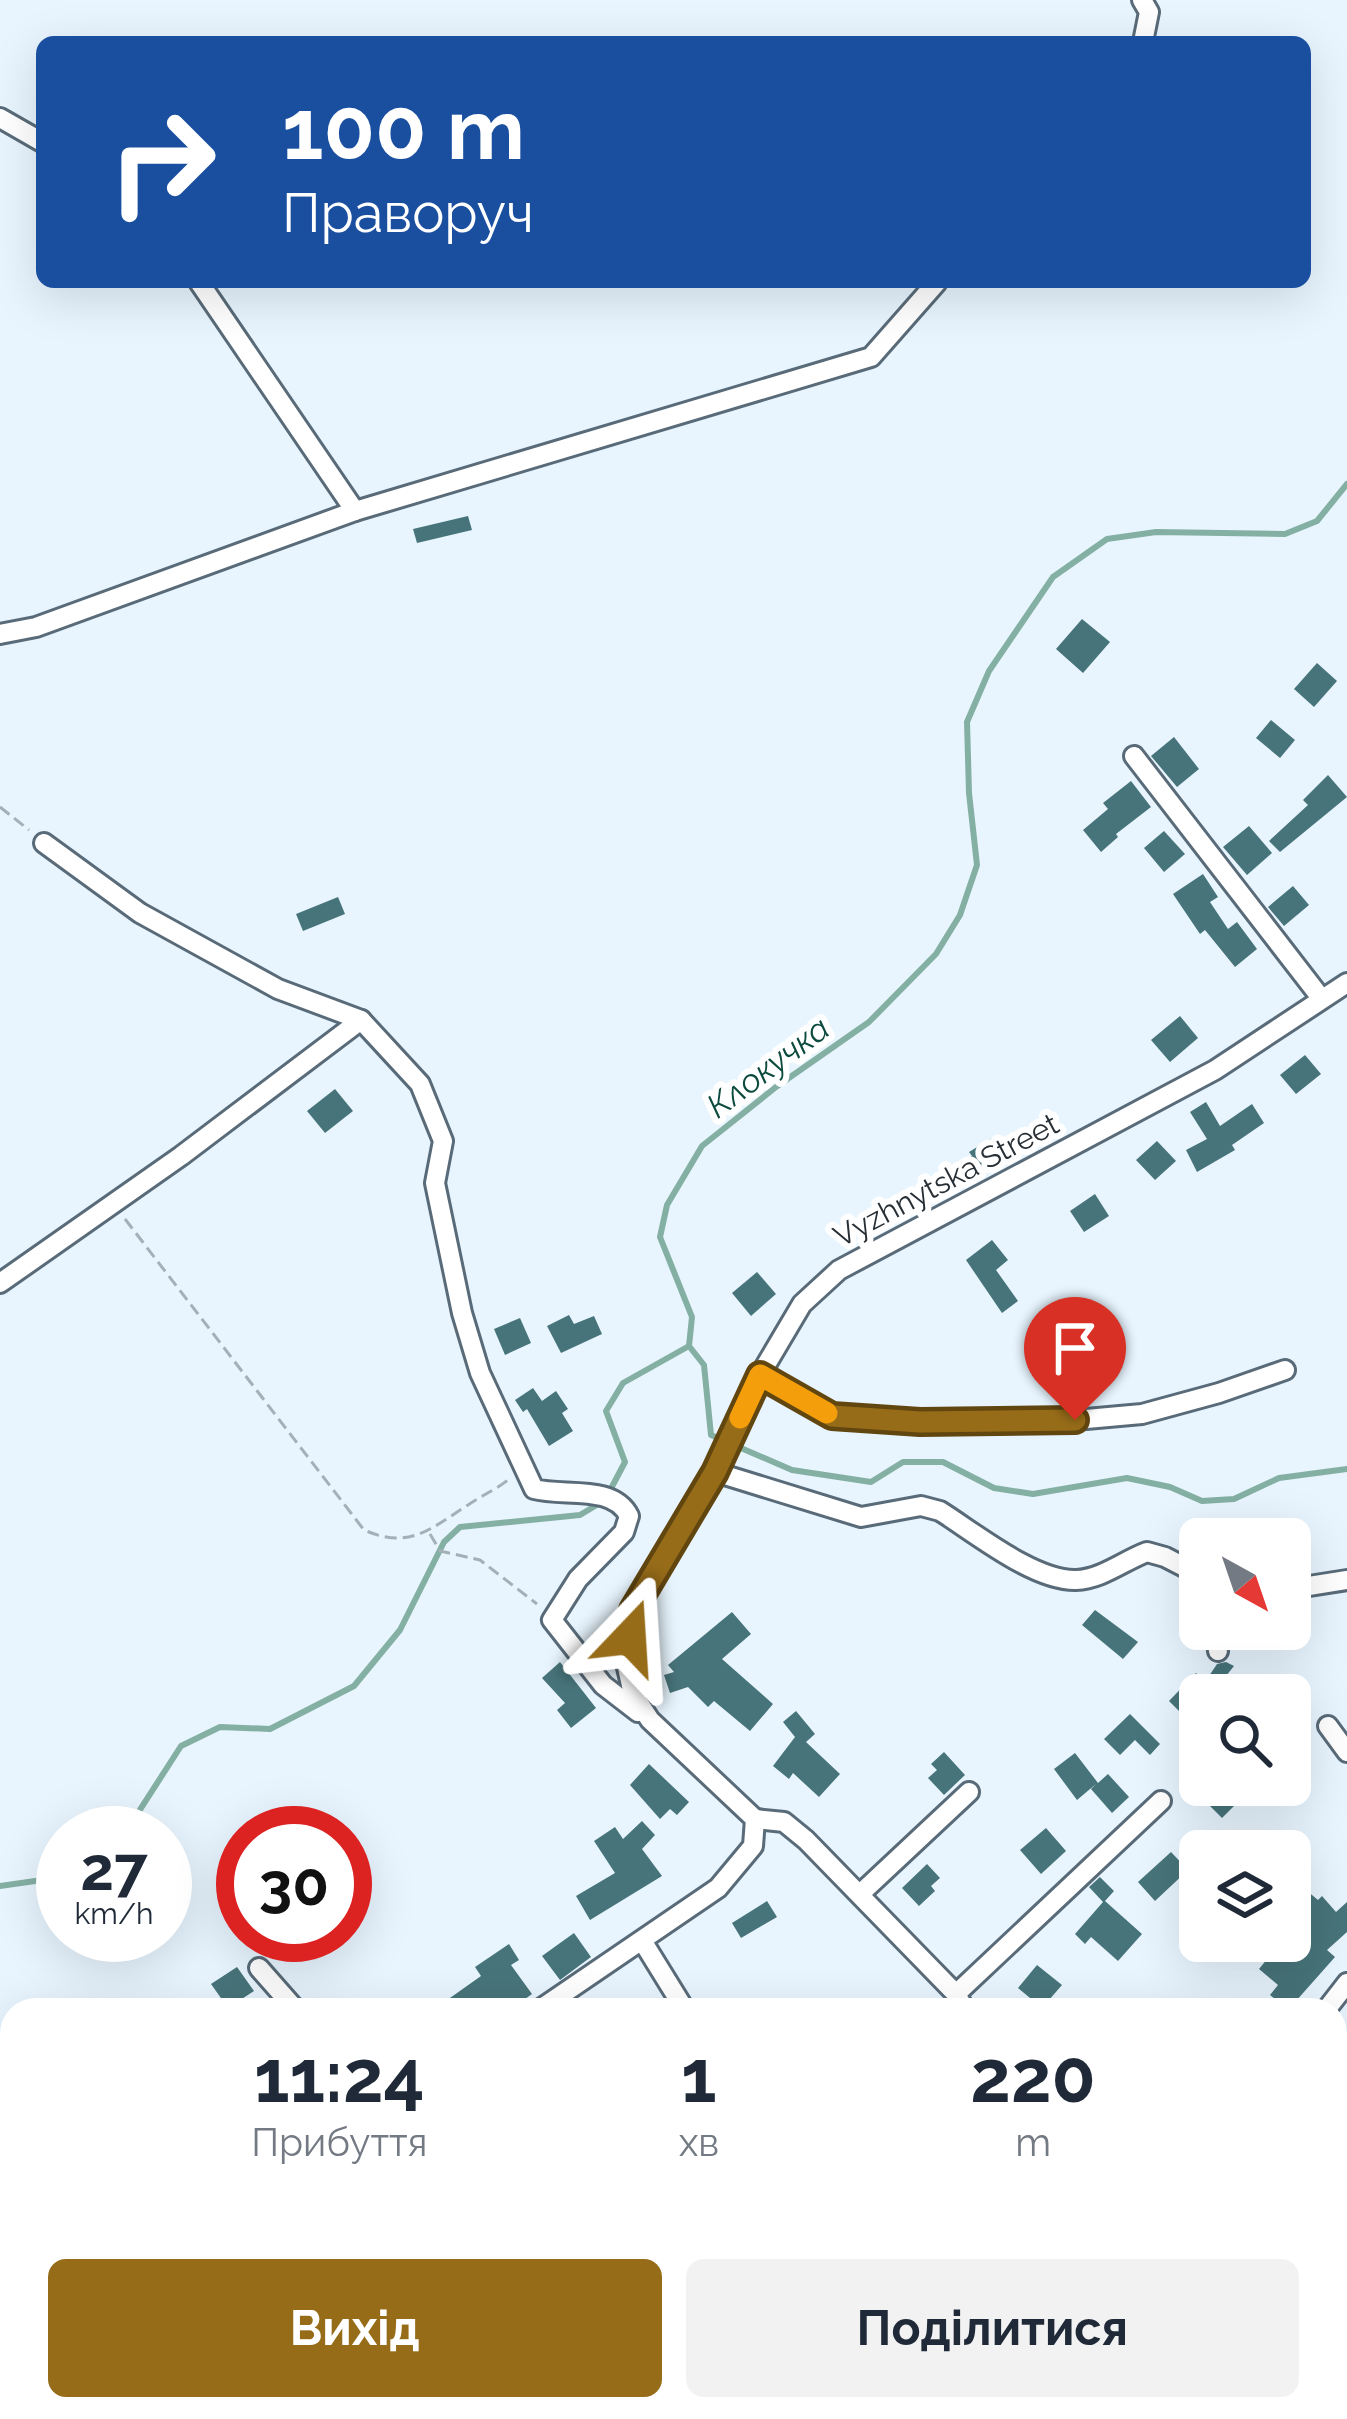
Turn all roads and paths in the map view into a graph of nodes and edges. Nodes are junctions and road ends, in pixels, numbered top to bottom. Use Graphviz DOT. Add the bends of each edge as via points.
graph roads {
  1 [pos="1142,0"];
  2 [pos="1144,36"];
  3 [pos="0,118"];
  4 [pos="36,139"];
  5 [pos="203,288"];
  6 [pos="932,288"];
  7 [pos="355,511"];
  8 [pos="0,634"];
  9 [pos="1134,756"];
  10 [pos="0,807"];
  11 [pos="44,843"];
  12 [pos="1347,983"];
  13 [pos="1321,998"];
  14 [pos="361,1020"];
  15 [pos="114,1203"];
  16 [pos="0,1282"];
  17 [pos="1285,1370"];
  18 [pos="760,1375"];
  19 [pos="718,1466"];
  20 [pos="522,1470"];
  21 [pos="430,1532"];
  22 [pos="1179,1564"];
  23 [pos="1347,1580"];
  24 [pos="1311,1586"];
  25 [pos="552,1620"];
  26 [pos="650,1720"];
  27 [pos="1328,1726"];
  28 [pos="1347,1752"];
  29 [pos="969,1792"];
  30 [pos="1161,1802"];
  31 [pos="755,1820"];
  32 [pos="860,1894"];
  33 [pos="643,1942"];
  34 [pos="259,1968"];
  35 [pos="285,1998"];
  36 [pos="557,1998"];
  37 [pos="678,1998"];
  38 [pos="956,1998"];
  39 [pos="964,1998"];
  1 -- 2 [label="street" via="1149,12"];
  3 -- 4 [label="street"];
  5 -- 7 [label="street"];
  6 -- 7 [label="street" via="871,357"];
  7 -- 8 [label="street"];
  9 -- 13 [label="street"];
  10 -- 11 [label="path"];
  11 -- 14 [label="street" via="160,924 278,989"];
  12 -- 13 [label="street, Vyzhnytska Street"];
  13 -- 18 [label="street, Vyzhnytska Street" via="1215,1070 839,1270 802,1304"];
  14 -- 15 [label="street"];
  14 -- 20 [label="street" via="420,1084 443,1141 435,1183 463,1313"];
  15 -- 16 [label="street"];
  15 -- 21 [label="path" via="364,1530 400,1538"];
  17 -- 18 [label="street" via="1142,1414 952,1422 832,1416"];
  18 -- 19 [label="street, Vyzhnytska Street"];
  19 -- 22 [label="street" via="861,1517 921,1506 940,1511 1046,1575 1076,1580 1147,1552"];
  19 -- 26 [label="street, Vyzhnytska Street" via="633,1610 626,1663"];
  20 -- 21 [label="path"];
  20 -- 25 [label="street" via="533,1489 598,1494 620,1502 629,1516"];
  21 -- 25 [label="path" via="440,1551 480,1560"];
  23 -- 24 [label="street"];
  25 -- 26 [label="street" via="603,1685"];
  26 -- 31 [label="street, Vyzhnytska Street"];
  27 -- 28 [label="street"];
  29 -- 32 [label="street"];
  30 -- 39 [label="street"];
  31 -- 32 [label="street, Vyzhnytska Street" via="784,1822"];
  31 -- 33 [label="street" via="753,1846 718,1888"];
  32 -- 38 [label="street, Vyzhnytska Street"];
  33 -- 36 [label="street"];
  33 -- 37 [label="street"];
  34 -- 35 [label="street"];
}
